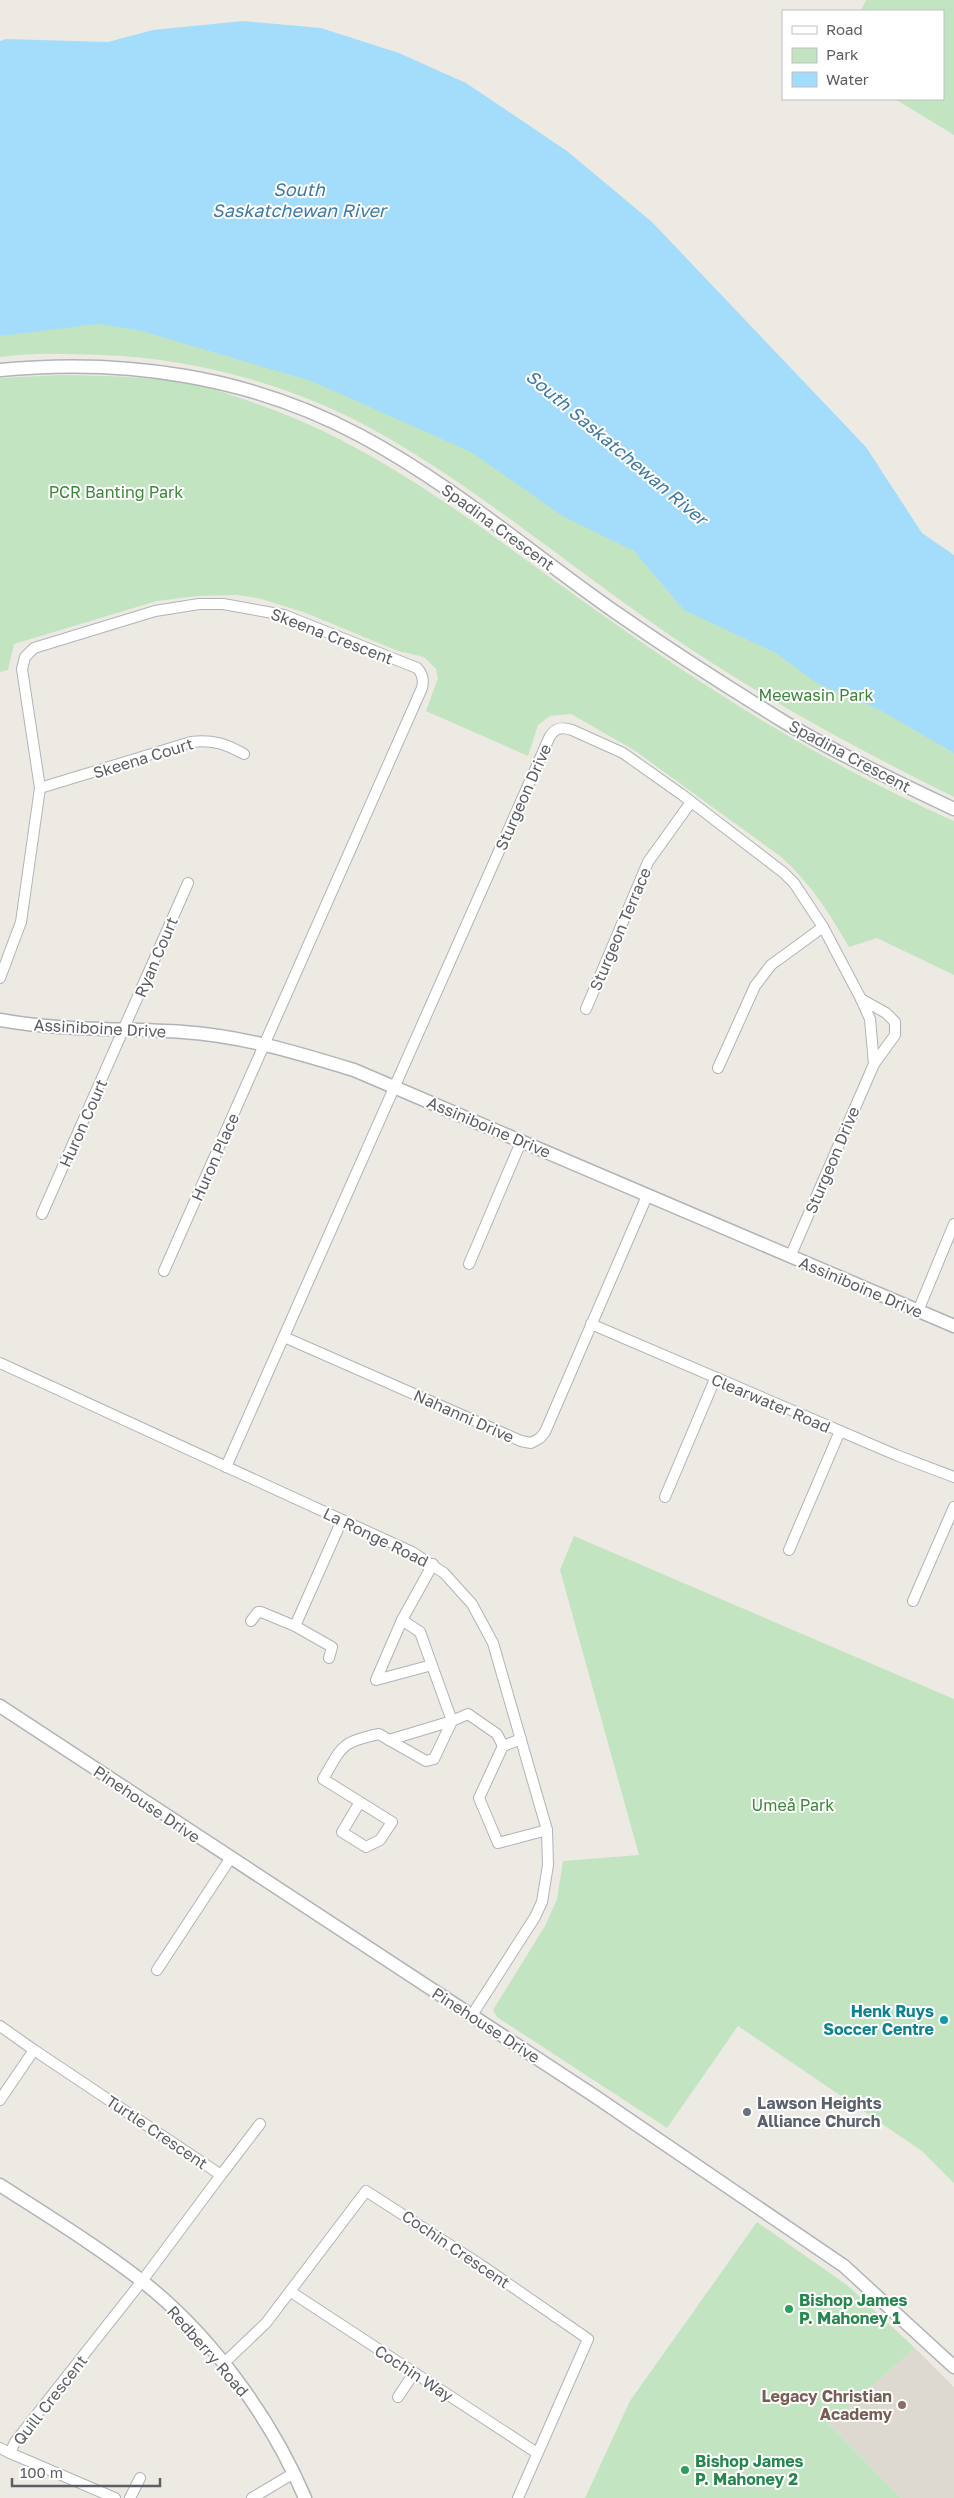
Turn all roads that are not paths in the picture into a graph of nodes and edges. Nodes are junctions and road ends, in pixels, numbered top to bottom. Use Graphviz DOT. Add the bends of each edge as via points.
graph roads {
  1 [pos="0,370"];
  2 [pos="244,754"];
  3 [pos="40,788"];
  4 [pos="691,802"];
  5 [pos="954,809"];
  6 [pos="188,883"];
  7 [pos="823,926"];
  8 [pos="0,978"];
  9 [pos="861,999"];
  10 [pos="586,1009"];
  11 [pos="0,1020"];
  12 [pos="124,1031"];
  13 [pos="266,1043"];
  14 [pos="874,1064"];
  15 [pos="718,1068"];
  16 [pos="394,1086"];
  17 [pos="521,1142"];
  18 [pos="646,1196"];
  19 [pos="42,1214"];
  20 [pos="954,1224"];
  21 [pos="790,1257"];
  22 [pos="468,1264"];
  23 [pos="164,1271"];
  24 [pos="918,1310"];
  25 [pos="590,1324"];
  26 [pos="954,1326"];
  27 [pos="284,1337"];
  28 [pos="0,1363"];
  29 [pos="715,1379"];
  30 [pos="840,1432"];
  31 [pos="226,1467"];
  32 [pos="954,1476"];
  33 [pos="665,1497"];
  34 [pos="954,1506"];
  35 [pos="342,1520"];
  36 [pos="789,1550"];
  37 [pos="433,1564"];
  38 [pos="913,1601"];
  39 [pos="251,1620"];
  40 [pos="402,1620"];
  41 [pos="296,1626"];
  42 [pos="329,1658"];
  43 [pos="432,1665"];
  44 [pos="0,1707"];
  45 [pos="452,1720"];
  46 [pos="521,1739"];
  47 [pos="389,1740"];
  48 [pos="503,1746"];
  49 [pos="360,1802"];
  50 [pos="547,1830"];
  51 [pos="230,1859"];
  52 [pos="157,1970"];
  53 [pos="472,2015"];
  54 [pos="0,2026"];
  55 [pos="34,2050"];
  56 [pos="0,2100"];
  57 [pos="260,2124"];
  58 [pos="221,2175"];
  59 [pos="0,2185"];
  60 [pos="142,2281"];
  61 [pos="291,2292"];
  62 [pos="223,2364"];
  63 [pos="954,2367"];
  64 [pos="414,2373"];
  65 [pos="398,2397"];
  66 [pos="0,2448"];
  67 [pos="10,2453"];
  68 [pos="537,2453"];
  69 [pos="294,2474"];
  70 [pos="140,2478"];
  71 [pos="115,2498"];
  72 [pos="130,2498"];
  73 [pos="252,2498"];
  74 [pos="305,2498"];
  75 [pos="518,2498"];
  1 -- 5 [label="street, Spadina Crescent" via="41,366 121,366 196,376 281,400 360,435 421,472 692,664 788,724"];
  2 -- 3 [label="street, Skeena Court" via="209,740 191,742"];
  3 -- 8 [label="street, Skeena Crescent" via="21,922"];
  3 -- 13 [label="street, Skeena Crescent" via="22,669 25,657 40,645 155,611 223,604 284,615 418,668 423,678 422,688"];
  4 -- 7 [label="street, Sturgeon Drive" via="784,872"];
  4 -- 10 [label="street, Sturgeon Terrace" via="648,862"];
  4 -- 16 [label="street, Sturgeon Drive" via="623,754 563,728 552,732"];
  6 -- 12 [label="street, Ryan Court"];
  7 -- 9 [label="street, Sturgeon Drive"];
  7 -- 15 [label="street" via="771,965 760,979"];
  9 -- 14 [label="street, Sturgeon Drive" via="870,1019"];
  9 -- 14 [label="street, Sturgeon Drive" via="895,1022 895,1035"];
  11 -- 12 [label="street, Assiniboine Drive" via="78,1030"];
  12 -- 13 [label="street, Assiniboine Drive" via="184,1032"];
  12 -- 19 [label="street, Huron Court"];
  13 -- 16 [label="street, Assiniboine Drive"];
  13 -- 23 [label="street, Huron Place"];
  14 -- 21 [label="street, Sturgeon Drive"];
  16 -- 17 [label="street, Assiniboine Drive"];
  16 -- 27 [label="street"];
  17 -- 18 [label="street, Assiniboine Drive"];
  17 -- 22 [label="street"];
  18 -- 21 [label="street, Assiniboine Drive"];
  18 -- 25 [label="street, Nahanni Drive"];
  20 -- 24 [label="street"];
  21 -- 24 [label="street, Assiniboine Drive"];
  24 -- 26 [label="street, Assiniboine Drive"];
  25 -- 27 [label="street, Nahanni Drive" via="544,1432 531,1443"];
  25 -- 29 [label="street, Clearwater Road"];
  27 -- 31 [label="street"];
  28 -- 31 [label="street, La Ronge Road"];
  29 -- 30 [label="street, Clearwater Road"];
  29 -- 33 [label="street"];
  30 -- 32 [label="street, Clearwater Road"];
  30 -- 36 [label="street"];
  31 -- 35 [label="street, La Ronge Road"];
  34 -- 38 [label="street"];
  35 -- 37 [label="street, La Ronge Road"];
  35 -- 41 [label="street"];
  37 -- 40 [label="street"];
  37 -- 46 [label="street, La Ronge Road" via="479,1615 493,1643"];
  39 -- 41 [label="street" via="261,1612"];
  40 -- 43 [label="street" via="420,1632"];
  40 -- 43 [label="street" via="376,1680"];
  41 -- 42 [label="street" via="332,1647"];
  43 -- 45 [label="street"];
  44 -- 51 [label="street, Pinehouse Drive"];
  45 -- 47 [label="street"];
  45 -- 47 [label="street" via="434,1759 426,1761"];
  45 -- 48 [label="street" via="468,1714 497,1734"];
  46 -- 48 [label="street"];
  46 -- 50 [label="street, La Ronge Road"];
  47 -- 49 [label="street" via="379,1734 355,1739 341,1748 323,1780"];
  48 -- 50 [label="street" via="479,1798 498,1843"];
  49 -- 49 [label="street" via="392,1822 380,1840 366,1847 342,1832"];
  50 -- 53 [label="street, La Ronge Road" via="548,1866 542,1902"];
  51 -- 52 [label="street"];
  51 -- 53 [label="street, Pinehouse Drive"];
  53 -- 63 [label="street, Pinehouse Drive" via="844,2266"];
  54 -- 55 [label="street, Turtle Crescent"];
  55 -- 56 [label="street"];
  55 -- 58 [label="street, Turtle Crescent"];
  57 -- 58 [label="street"];
  58 -- 60 [label="street, Turtle Crescent"];
  59 -- 60 [label="street, Redberry Road"];
  60 -- 62 [label="street, Redberry Road" via="184,2320"];
  60 -- 67 [label="street, Quill Crescent" via="15,2442"];
  61 -- 62 [label="street, Cochin Crescent" via="266,2323"];
  61 -- 64 [label="street, Cochin Way"];
  61 -- 68 [label="street, Cochin Crescent" via="366,2191 399,2211 588,2339"];
  62 -- 69 [label="street, Redberry Road" via="239,2382"];
  64 -- 65 [label="street"];
  64 -- 68 [label="street, Cochin Way"];
  66 -- 67 [label="street"];
  67 -- 71 [label="street, Quill Crescent"];
  68 -- 75 [label="street, Cochin Crescent"];
  69 -- 73 [label="street"];
  69 -- 74 [label="street, Redberry Road"];
  70 -- 72 [label="street"];
}
